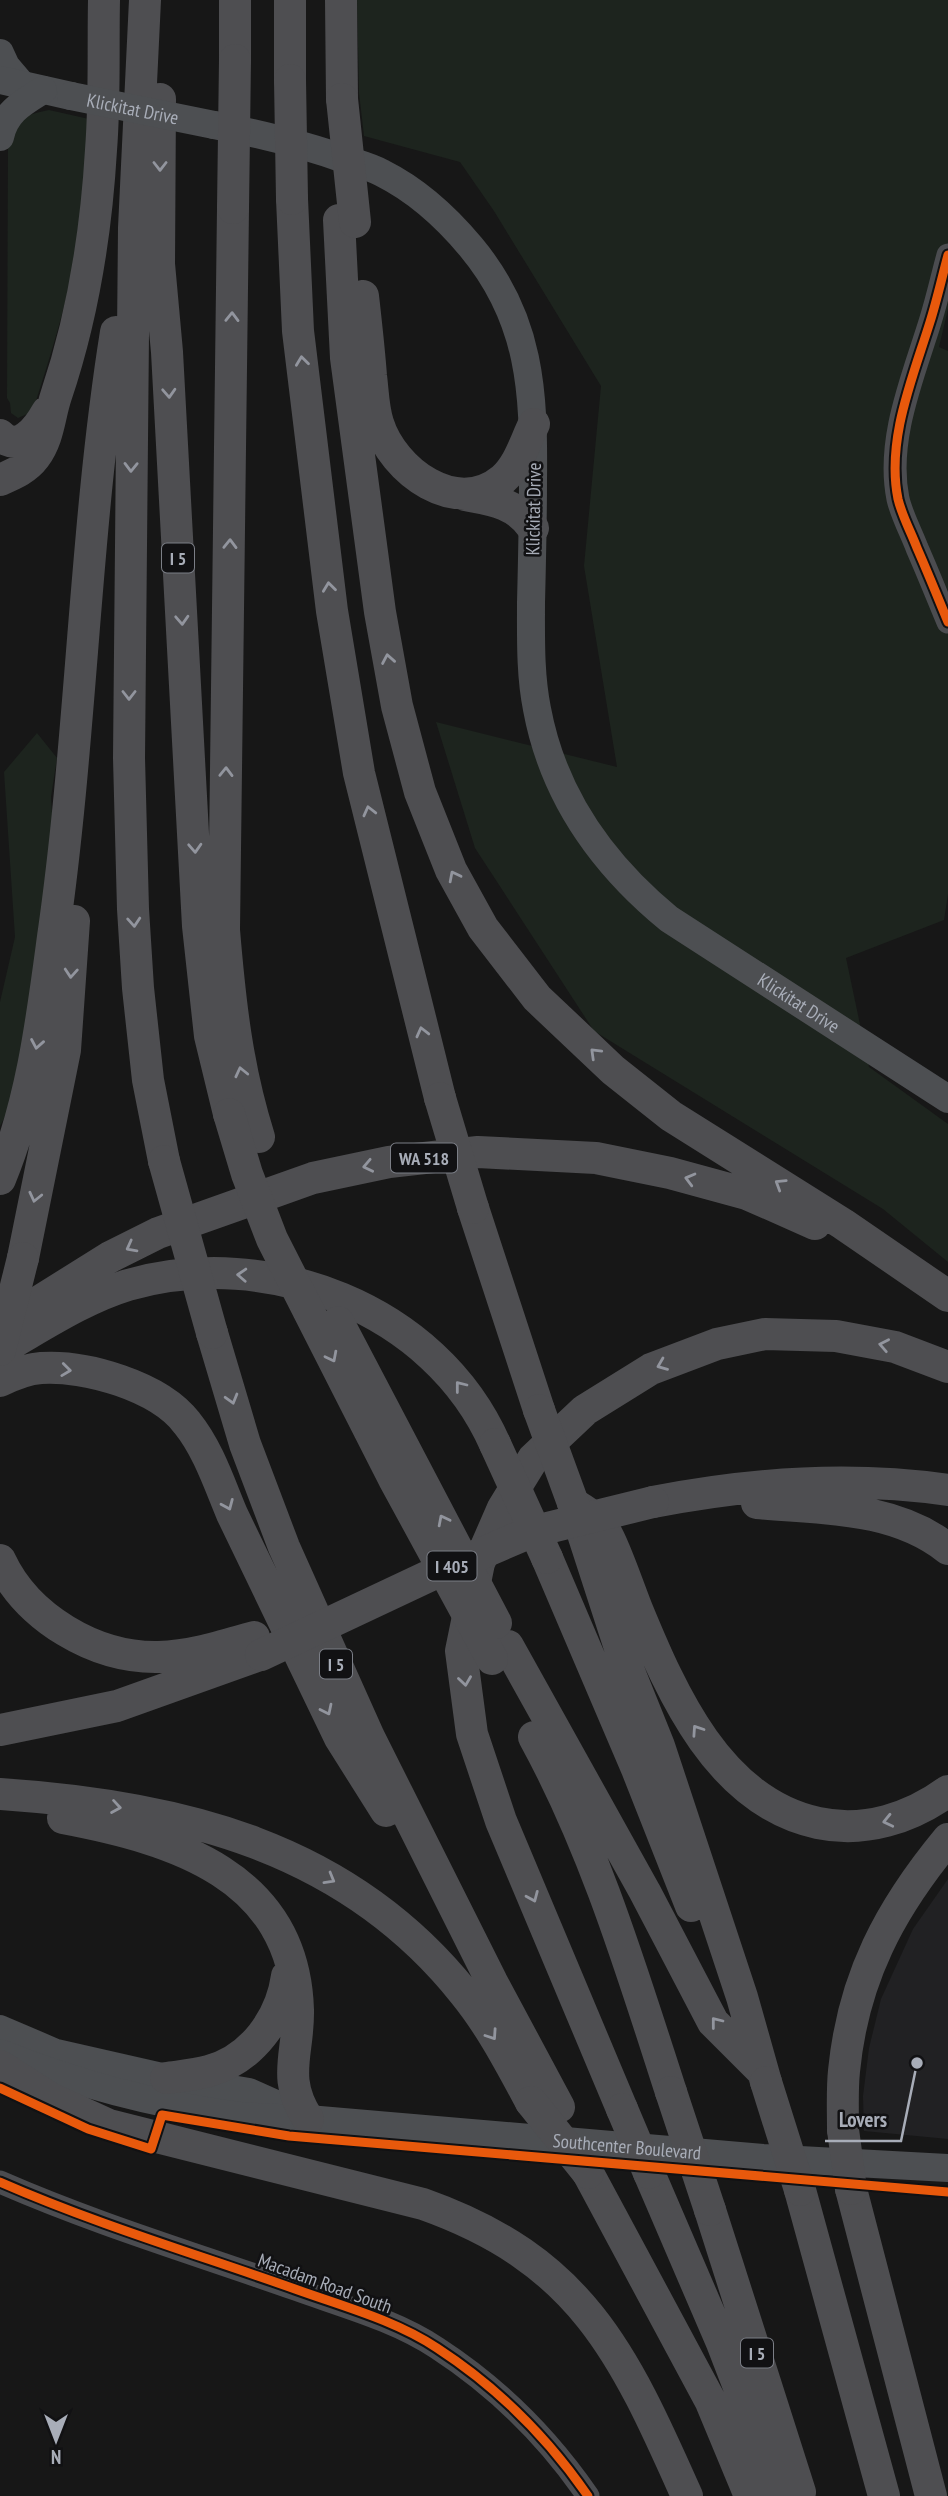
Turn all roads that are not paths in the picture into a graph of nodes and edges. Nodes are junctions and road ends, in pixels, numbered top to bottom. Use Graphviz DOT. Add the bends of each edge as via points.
graph roads {
  1 [pos="104,0"];
  2 [pos="145,0"];
  3 [pos="161,0"];
  4 [pos="235,0"];
  5 [pos="290,0"];
  6 [pos="341,0"];
  7 [pos="0,53"];
  8 [pos="17,83"];
  9 [pos="0,137"];
  10 [pos="347,221"];
  11 [pos="134,228"];
  12 [pos="948,255"];
  13 [pos="939,326"];
  14 [pos="54,403"];
  15 [pos="534,424"];
  16 [pos="0,435"];
  17 [pos="0,480"];
  18 [pos="457,493"];
  19 [pos="533,528"];
  20 [pos="89,562"];
  21 [pos="948,622"];
  22 [pos="948,1099"];
  23 [pos="0,1178"];
  24 [pos="943,1293"];
  25 [pos="0,1326"];
  26 [pos="0,1350"];
  27 [pos="948,1367"];
  28 [pos="0,1381"];
  29 [pos="948,1490"];
  30 [pos="701,1493"];
  31 [pos="595,1537"];
  32 [pos="948,1549"];
  33 [pos="0,1560"];
  34 [pos="257,1646"];
  35 [pos="500,1652"];
  36 [pos="0,1730"];
  37 [pos="948,1791"];
  38 [pos="0,1794"];
  39 [pos="0,1806"];
  40 [pos="948,1839"];
  41 [pos="726,1951"];
  42 [pos="289,1961"];
  43 [pos="492,1982"];
  44 [pos="0,2029"];
  45 [pos="0,2053"];
  46 [pos="0,2066"];
  47 [pos="764,2077"];
  48 [pos="166,2078"];
  49 [pos="545,2104"];
  50 [pos="308,2119"];
  51 [pos="948,2168"];
  52 [pos="0,2182"];
  53 [pos="588,2496"];
  54 [pos="687,2496"];
  55 [pos="750,2496"];
  56 [pos="781,2496"];
  57 [pos="801,2496"];
  58 [pos="884,2496"];
  59 [pos="931,2496"];
  1 -- 14 [label="highway" via="102,149 91,252 73,346"];
  2 -- 11 [label="highway, I 5"];
  3 -- 35 [label="highway, I 5, one-way, bridge" via="159,264 198,926 210,1036 247,1174 272,1239 394,1479"];
  35 -- 4 [label="highway, I 5, one-way, bridge" via="262,1165 232,1025 224,930"];
  31 -- 5 [label="highway, I 5, one-way, bridge" via="573,1503 473,1208 440,1098 359,773 332,611 298,331"];
  6 -- 10 [label="highway, bridge"];
  7 -- 8 [label="main road"];
  8 -- 9 [label="main road" via="12,111"];
  8 -- 15 [label="main road, Klickitat Drive, bridge" via="279,138 380,172 432,206 476,253 504,298 524,350"];
  10 -- 18 [label="highway" via="378,424 405,467 435,487"];
  24 -- 10 [label="highway, one-way" via="844,1224 671,1116 613,1070 537,998 483,928 446,859 420,792 397,706 346,358"];
  11 -- 20 [label="highway" via="96,474"];
  11 -- 43 [label="highway, I 5, one-way, bridge" via="129,758 133,909 143,1045 164,1161 245,1444 284,1547 369,1737"];
  12 -- 13 [label="street"];
  13 -- 21 [label="street" via="918,354 894,471 902,510"];
  14 -- 16 [label="highway" via="31,435 12,442"];
  14 -- 17 [label="highway" via="35,456 17,473"];
  15 -- 18 [label="highway" via="517,462 502,480 480,491"];
  15 -- 19 [label="main road, Klickitat Drive"];
  18 -- 19 [label="highway" via="505,503"];
  19 -- 22 [label="main road, Klickitat Drive" via="531,633 536,708 558,778 595,844 627,882 669,919"];
  20 -- 23 [label="highway, one-way" via="74,757 46,991 25,1102"];
  20 -- 26 [label="highway, one-way, bridge" via="65,1050"];
  24 -- 25 [label="highway, WA 518, one-way" via="826,1229 747,1194 596,1158 478,1152 389,1162 313,1178 158,1233 110,1257"];
  41 -- 26 [label="highway, one-way, bridge" via="695,1916 637,1769 487,1427 446,1369 394,1325 306,1285 276,1278 210,1274 148,1280 100,1295"];
  27 -- 56 [label="highway, I 5, one-way, bridge" via="895,1347 836,1336 765,1334 717,1344 652,1369 585,1410 533,1459 503,1508 479,1563 461,1651 472,1734 500,1821 722,2343"];
  28 -- 43 [label="highway, one-way" via="40,1368 115,1379 165,1403 186,1421 340,1738"];
  29 -- 30 [label="highway" via="828,1482"];
  30 -- 32 [label="highway" via="749,1503 874,1514 922,1532"];
  30 -- 34 [label="highway, I 405, bridge" via="531,1532"];
  37 -- 31 [label="highway, one-way" via="904,1817 865,1826 828,1826 802,1820 759,1798 715,1755 688,1716"];
  31 -- 41 [label="highway, I 5" via="622,1654 660,1746"];
  33 -- 34 [label="highway" via="37,1609 82,1640 107,1649 158,1657"];
  34 -- 36 [label="highway, I 405" via="117,1706"];
  47 -- 35 [label="highway, I 5, one-way" via="713,2022 645,1892"];
  35 -- 57 [label="highway, I 5, bridge" via="615,1923"];
  38 -- 49 [label="highway, one-way" via="112,1805 176,1818 256,1842 330,1878 410,1935 465,1994"];
  39 -- 42 [label="highway" via="151,1838 219,1868 270,1917"];
  40 -- 59 [label="highway, bridge" via="893,1914 869,1965 850,2030 844,2073 843,2130 851,2189"];
  41 -- 47 [label="highway, I 5"];
  42 -- 48 [label="highway" via="278,2009 256,2043 222,2067"];
  42 -- 50 [label="highway" via="298,2010 292,2083"];
  43 -- 49 [label="highway, I 5"];
  44 -- 48 [label="main road, Southcenter Boulevard" via="56,2053"];
  45 -- 50 [label="main road, Southcenter Boulevard" via="128,2095 233,2115"];
  46 -- 54 [label="highway" via="50,2098 109,2124 423,2204 457,2216 517,2249 572,2294 610,2342"];
  47 -- 58 [label="highway, I 5, bridge"];
  48 -- 50 [label="main road, Southcenter Boulevard" via="249,2092"];
  49 -- 55 [label="highway, bridge" via="588,2173 711,2402"];
  50 -- 51 [label="main road, Southcenter Boulevard" via="762,2158"];
  52 -- 53 [label="street, Macadam Road South" via="152,2241 383,2320 436,2347 516,2410"];
}
